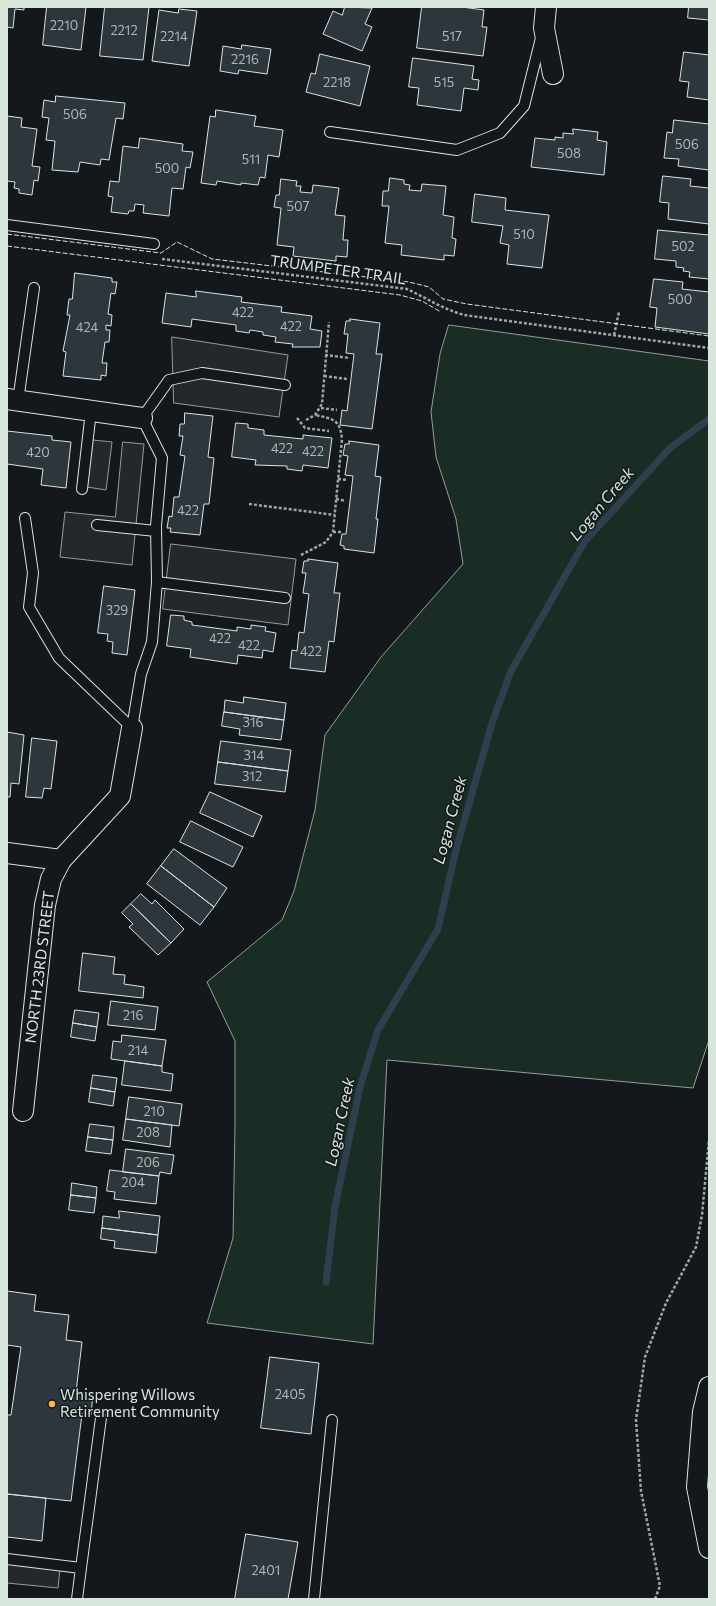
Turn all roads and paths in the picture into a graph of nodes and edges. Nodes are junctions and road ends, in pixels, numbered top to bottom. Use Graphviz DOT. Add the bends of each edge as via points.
graph roads {
  1 [pos="546,7"];
  2 [pos="544,28"];
  3 [pos="553,74"];
  4 [pos="330,132"];
  5 [pos="7,225"];
  6 [pos="154,244"];
  7 [pos="156,258"];
  8 [pos="34,288"];
  9 [pos="619,312"];
  10 [pos="329,322"];
  11 [pos="614,335"];
  12 [pos="709,348"];
  13 [pos="325,355"];
  14 [pos="350,358"];
  15 [pos="324,376"];
  16 [pos="347,379"];
  17 [pos="285,385"];
  18 [pos="12,400"];
  19 [pos="321,408"];
  20 [pos="338,410"];
  21 [pos="91,411"];
  22 [pos="315,415"];
  23 [pos="142,418"];
  24 [pos="297,418"];
  25 [pos="306,420"];
  26 [pos="329,431"];
  27 [pos="338,479"];
  28 [pos="348,480"];
  29 [pos="82,488"];
  30 [pos="336,499"];
  31 [pos="346,501"];
  32 [pos="249,504"];
  33 [pos="334,515"];
  34 [pos="25,518"];
  35 [pos="97,525"];
  36 [pos="156,531"];
  37 [pos="333,532"];
  38 [pos="343,532"];
  39 [pos="301,555"];
  40 [pos="157,582"];
  41 [pos="284,598"];
  42 [pos="132,728"];
  43 [pos="7,853"];
  44 [pos="61,860"];
  45 [pos="23,1111"];
  46 [pos="709,1140"];
  47 [pos="709,1387"];
  48 [pos="100,1418"];
  49 [pos="332,1420"];
  50 [pos="709,1548"];
  51 [pos="7,1559"];
  52 [pos="81,1568"];
  53 [pos="77,1599"];
  54 [pos="314,1599"];
  55 [pos="655,1599"];
  1 -- 2 [label="street"];
  2 -- 3 [label="street"];
  2 -- 4 [label="lane" via="524,106 500,133 457,150"];
  5 -- 6 [label="lane"];
  7 -- 11 [label="path, TRUMPETER TRAIL" via="406,289 446,310 464,315"];
  8 -- 18 [label="lane"];
  9 -- 11 [label="path"];
  10 -- 13 [label="path"];
  11 -- 12 [label="path, TRUMPETER TRAIL"];
  13 -- 14 [label="path"];
  13 -- 15 [label="path"];
  15 -- 16 [label="path"];
  15 -- 19 [label="path"];
  17 -- 23 [label="lane" via="202,373 169,380"];
  18 -- 21 [label="street"];
  19 -- 20 [label="path"];
  19 -- 22 [label="path"];
  21 -- 23 [label="street"];
  21 -- 29 [label="lane"];
  22 -- 25 [label="path"];
  22 -- 27 [label="path" via="333,419 341,429"];
  23 -- 36 [label="lane" via="162,458"];
  24 -- 26 [label="path" via="305,428"];
  27 -- 28 [label="path"];
  27 -- 30 [label="path"];
  30 -- 31 [label="path"];
  30 -- 33 [label="path"];
  32 -- 33 [label="path"];
  33 -- 37 [label="path"];
  34 -- 42 [label="lane" via="33,573 29,607 59,658"];
  35 -- 36 [label="lane"];
  36 -- 40 [label="lane"];
  37 -- 38 [label="path"];
  37 -- 39 [label="path" via="326,542"];
  40 -- 41 [label="lane"];
  40 -- 42 [label="lane" via="152,642 141,672"];
  42 -- 44 [label="street, NORTH 23RD STREET" via="120,796"];
  43 -- 44 [label="street"];
  44 -- 45 [label="street, NORTH 23RD STREET" via="51,878 45,905"];
  46 -- 55 [label="path" via="702,1215 696,1247 666,1303 645,1357 636,1420 640,1491 660,1586"];
  47 -- 50 [label="street" via="697,1487"];
  48 -- 52 [label="lane"];
  49 -- 54 [label="lane"];
  51 -- 52 [label="lane"];
  52 -- 53 [label="lane"];
}
